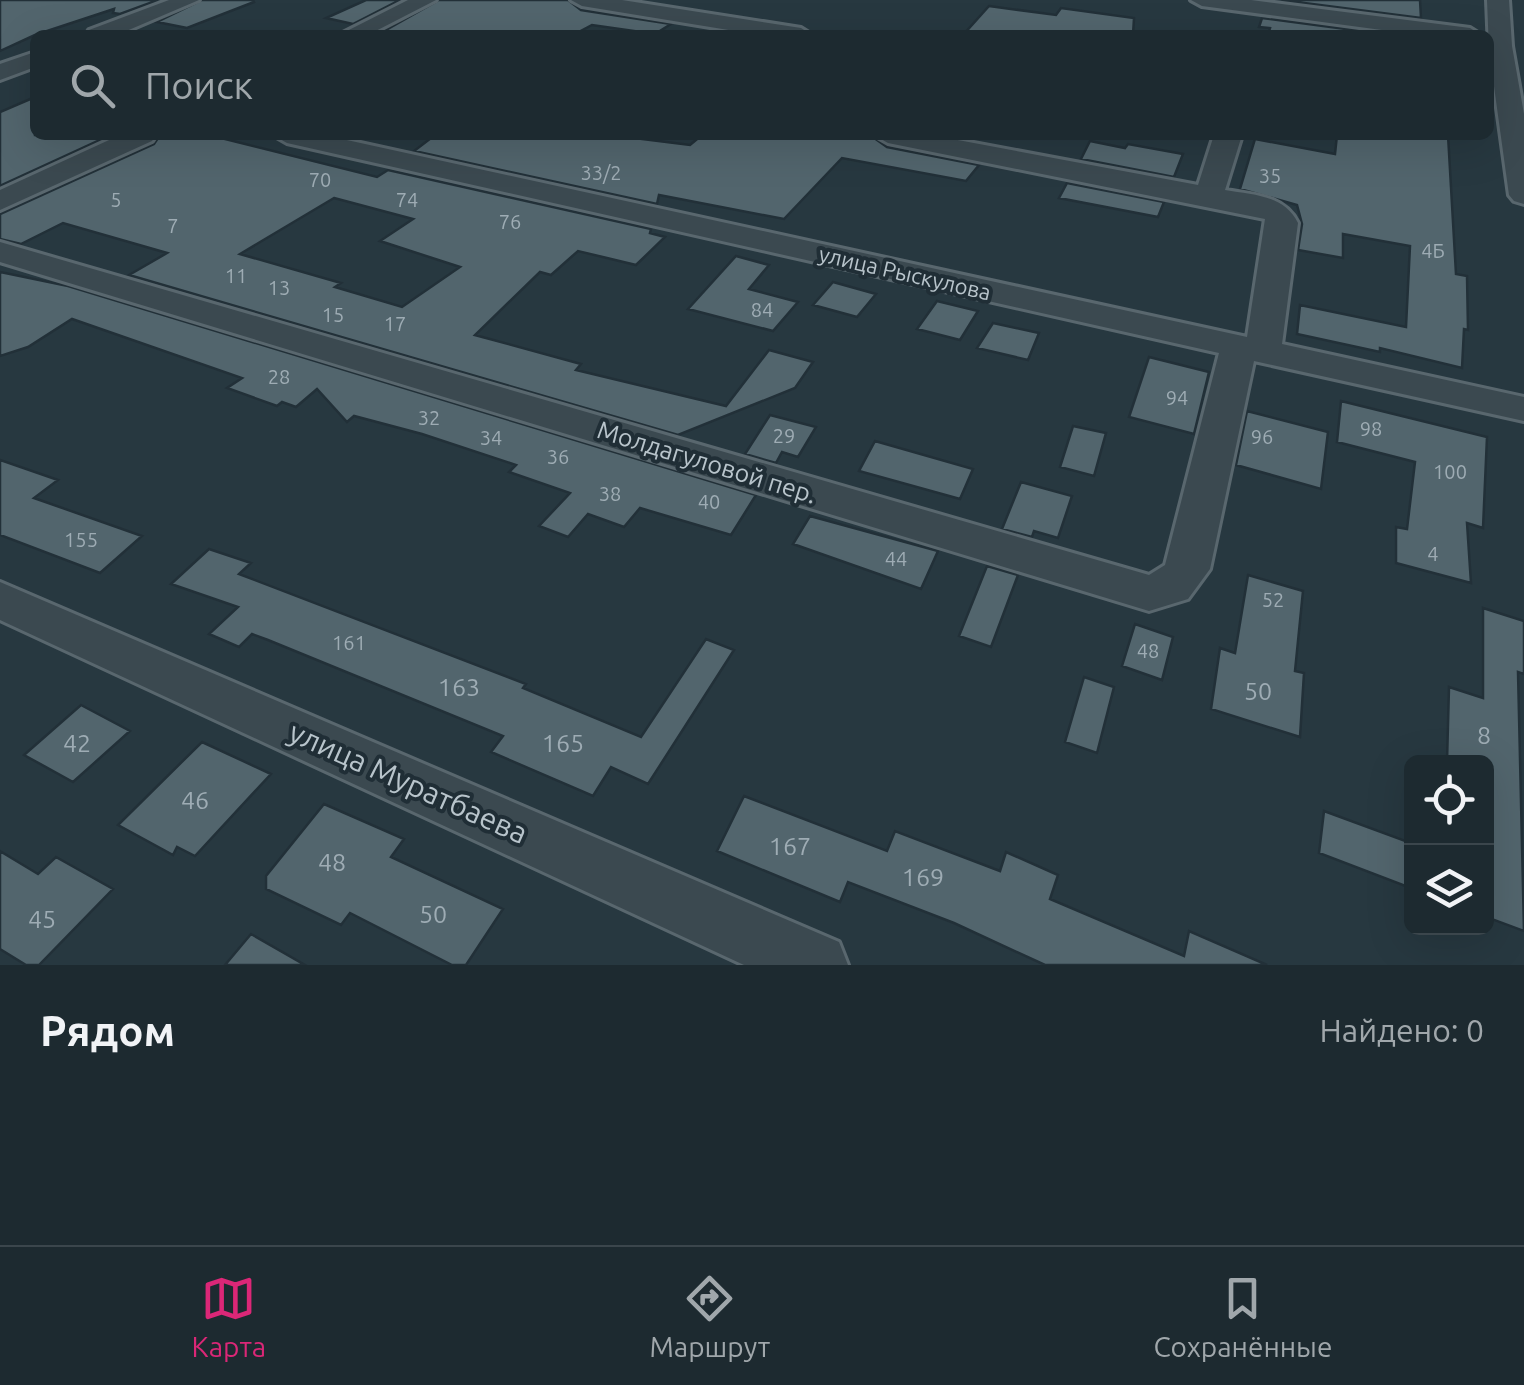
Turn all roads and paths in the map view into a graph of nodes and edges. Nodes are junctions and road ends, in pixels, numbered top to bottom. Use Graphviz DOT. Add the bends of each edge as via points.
graph roads {
  1 [pos="188,0"];
  2 [pos="425,0"];
  3 [pos="582,0"];
  4 [pos="1210,0"];
  5 [pos="1499,5"];
  6 [pos="1248,6"];
  7 [pos="1472,6"];
  8 [pos="110,30"];
  9 [pos="361,30"];
  10 [pos="770,30"];
  11 [pos="1243,30"];
  12 [pos="1432,30"];
  13 [pos="1505,40"];
  14 [pos="30,61"];
  15 [pos="3,69"];
  16 [pos="30,76"];
  17 [pos="131,140"];
  18 [pos="310,140"];
  19 [pos="915,140"];
  20 [pos="1226,140"];
  21 [pos="1209,195"];
  22 [pos="1524,195"];
  23 [pos="0,201"];
  24 [pos="0,252"];
  25 [pos="1251,349"];
  26 [pos="1524,409"];
  27 [pos="0,600"];
  28 [pos="816,965"];
  1 -- 8 [label="street"];
  2 -- 9 [label="street"];
  3 -- 10 [label="street"];
  4 -- 6 [label="street"];
  5 -- 7 [label="street"];
  5 -- 13 [label="street"];
  6 -- 11 [label="street"];
  6 -- 12 [label="street"];
  13 -- 22 [label="street"];
  14 -- 15 [label="street"];
  15 -- 16 [label="street"];
  17 -- 23 [label="street"];
  18 -- 25 [label="street, улица Рыскулова"];
  19 -- 21 [label="street"];
  20 -- 21 [label="street"];
  21 -- 25 [label="street, Молдагуловой пер." via="1263,206 1283,223"];
  24 -- 25 [label="street, Молдагуловой пер." via="1149,592 1180,582 1187,569"];
  25 -- 26 [label="street, улица Рыскулова"];
  27 -- 28 [label="street, улица Муратбаева"];
}
